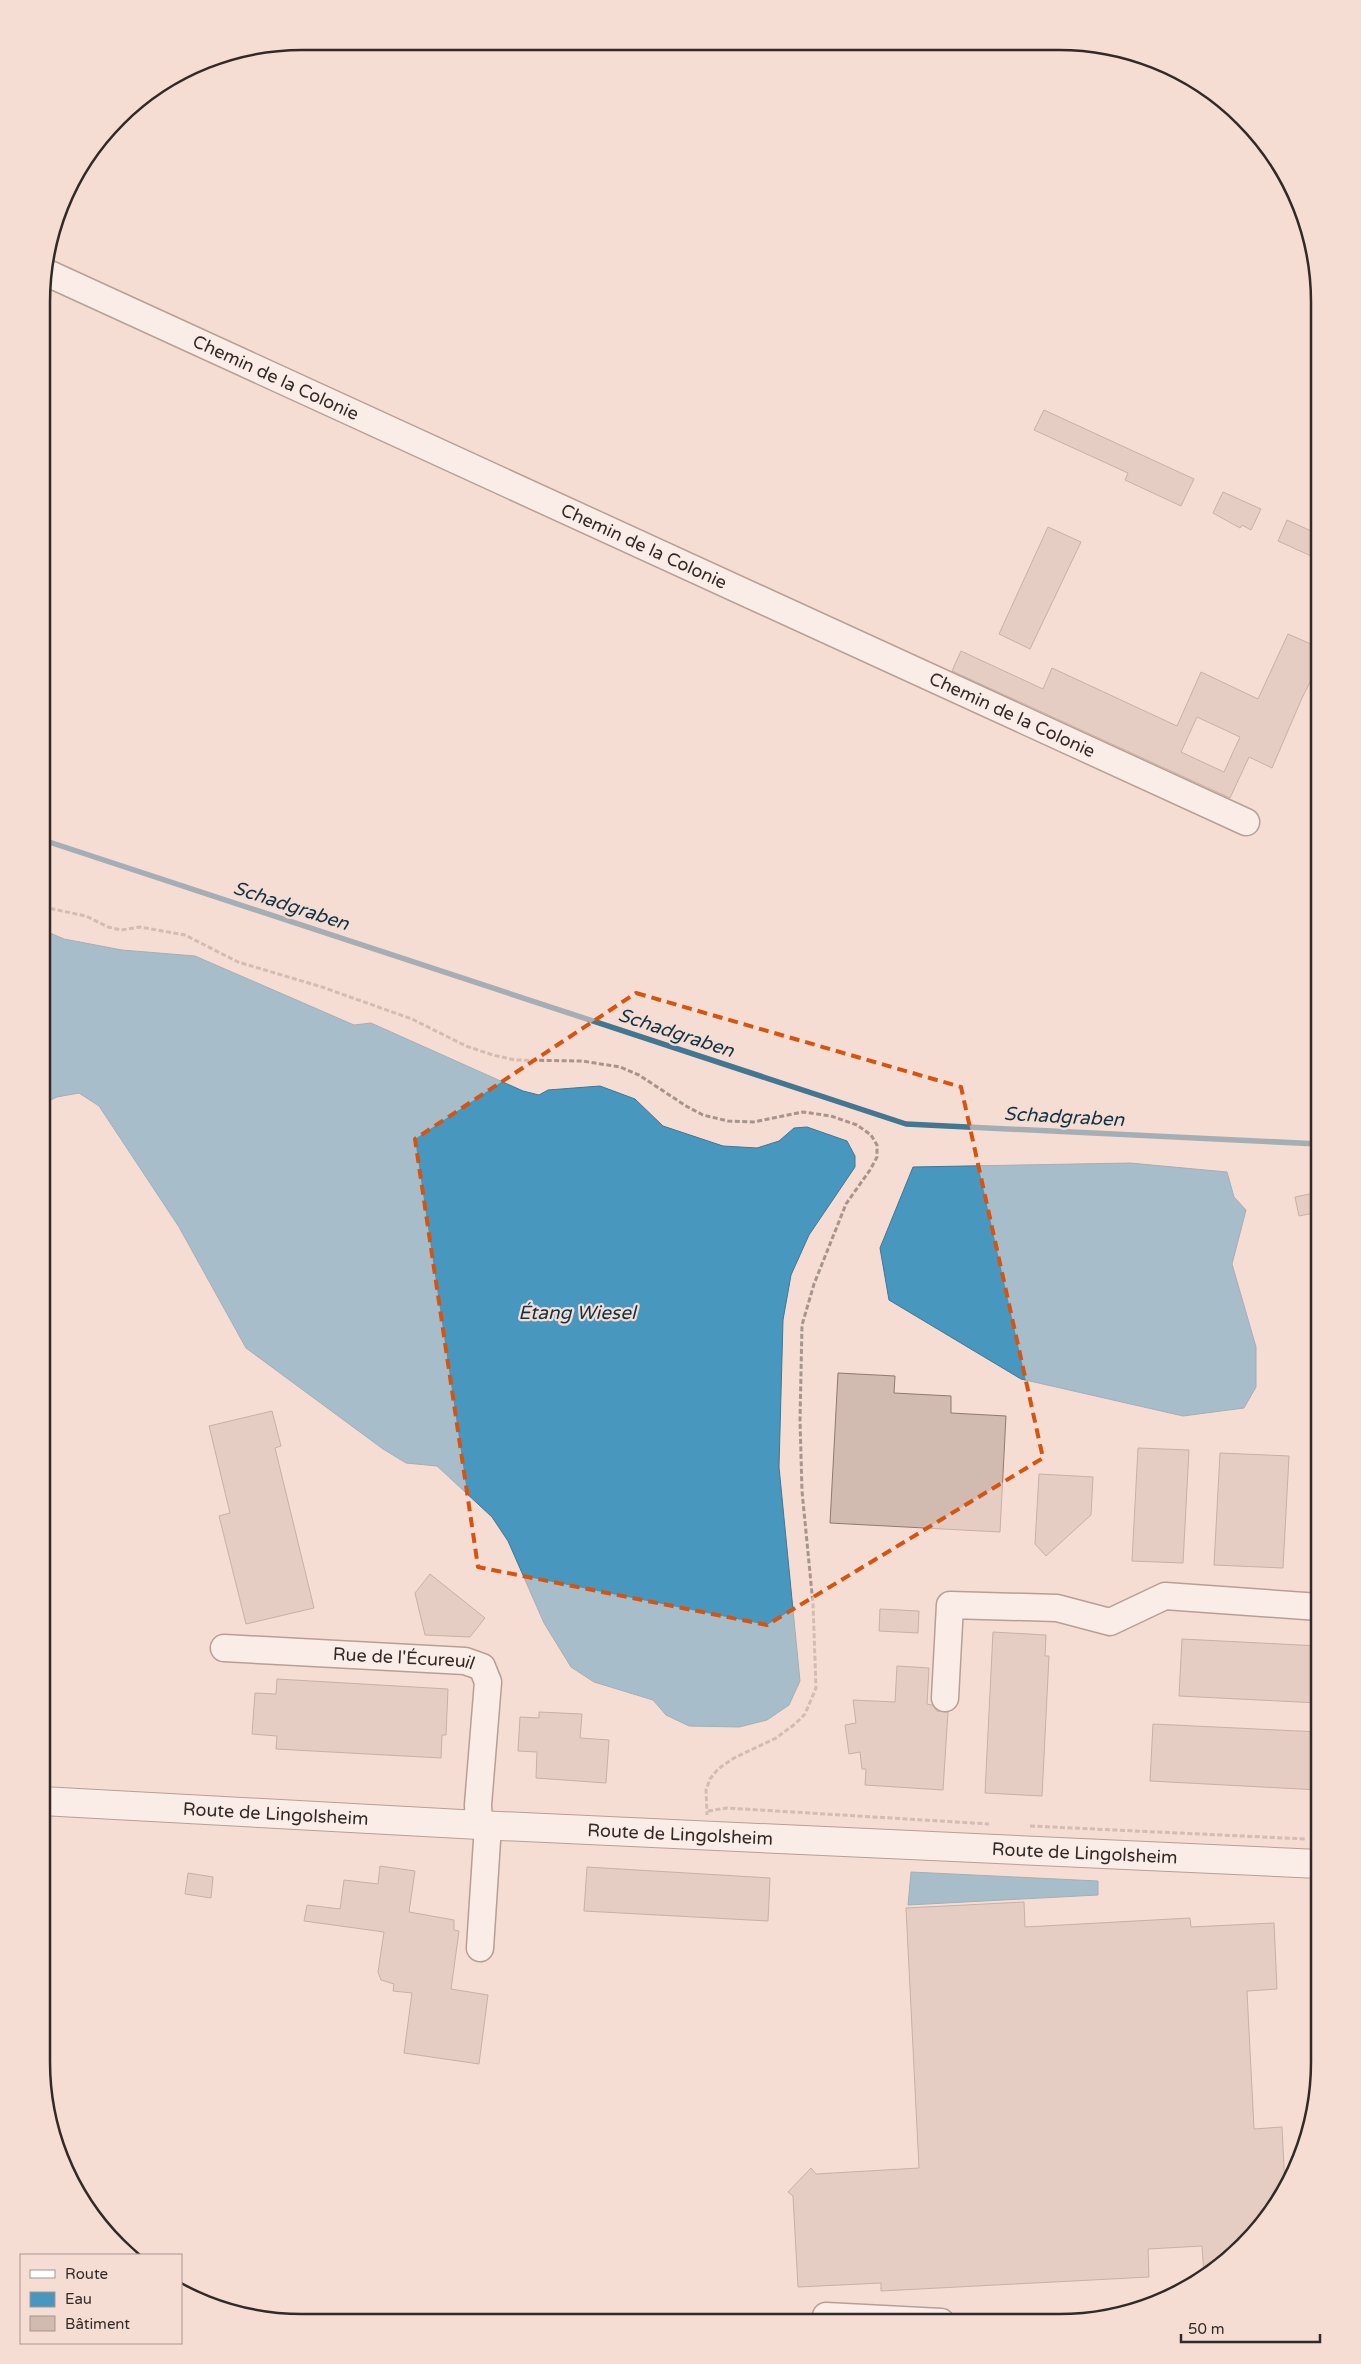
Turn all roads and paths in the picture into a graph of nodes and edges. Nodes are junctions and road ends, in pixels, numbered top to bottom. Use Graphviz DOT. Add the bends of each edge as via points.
graph roads {
  1 [pos="52,275"];
  2 [pos="1246,822"];
  3 [pos="50,908"];
  4 [pos="1311,1606"];
  5 [pos="224,1648"];
  6 [pos="945,1698"];
  7 [pos="50,1801"];
  8 [pos="484,1825"];
  9 [pos="706,1836"];
  10 [pos="1311,1864"];
  11 [pos="480,1948"];
  1 -- 2 [label="street, Chemin de la Colonie"];
  3 -- 9 [label="path" via="86,916 121,930 140,927 185,935 238,962 412,1019 466,1046 493,1055 515,1060 591,1061 620,1067 639,1074 703,1115 753,1122 803,1112 831,1116 872,1134 877,1145 877,1157 846,1204 814,1284 802,1325 802,1491 813,1604 816,1688 809,1708 795,1724 776,1738 734,1758 710,1779 706,1790"];
  4 -- 6 [label="street" via="1165,1596 1110,1622 1057,1608 950,1605"];
  5 -- 8 [label="street, Rue de l'Écureuil" via="465,1661 482,1667 488,1682 478,1805"];
  7 -- 8 [label="main road, Route de Lingolsheim"];
  8 -- 9 [label="main road, Route de Lingolsheim"];
  8 -- 11 [label="street, Rue de l'Écureuil"];
  9 -- 10 [label="main road, Route de Lingolsheim"];
}
